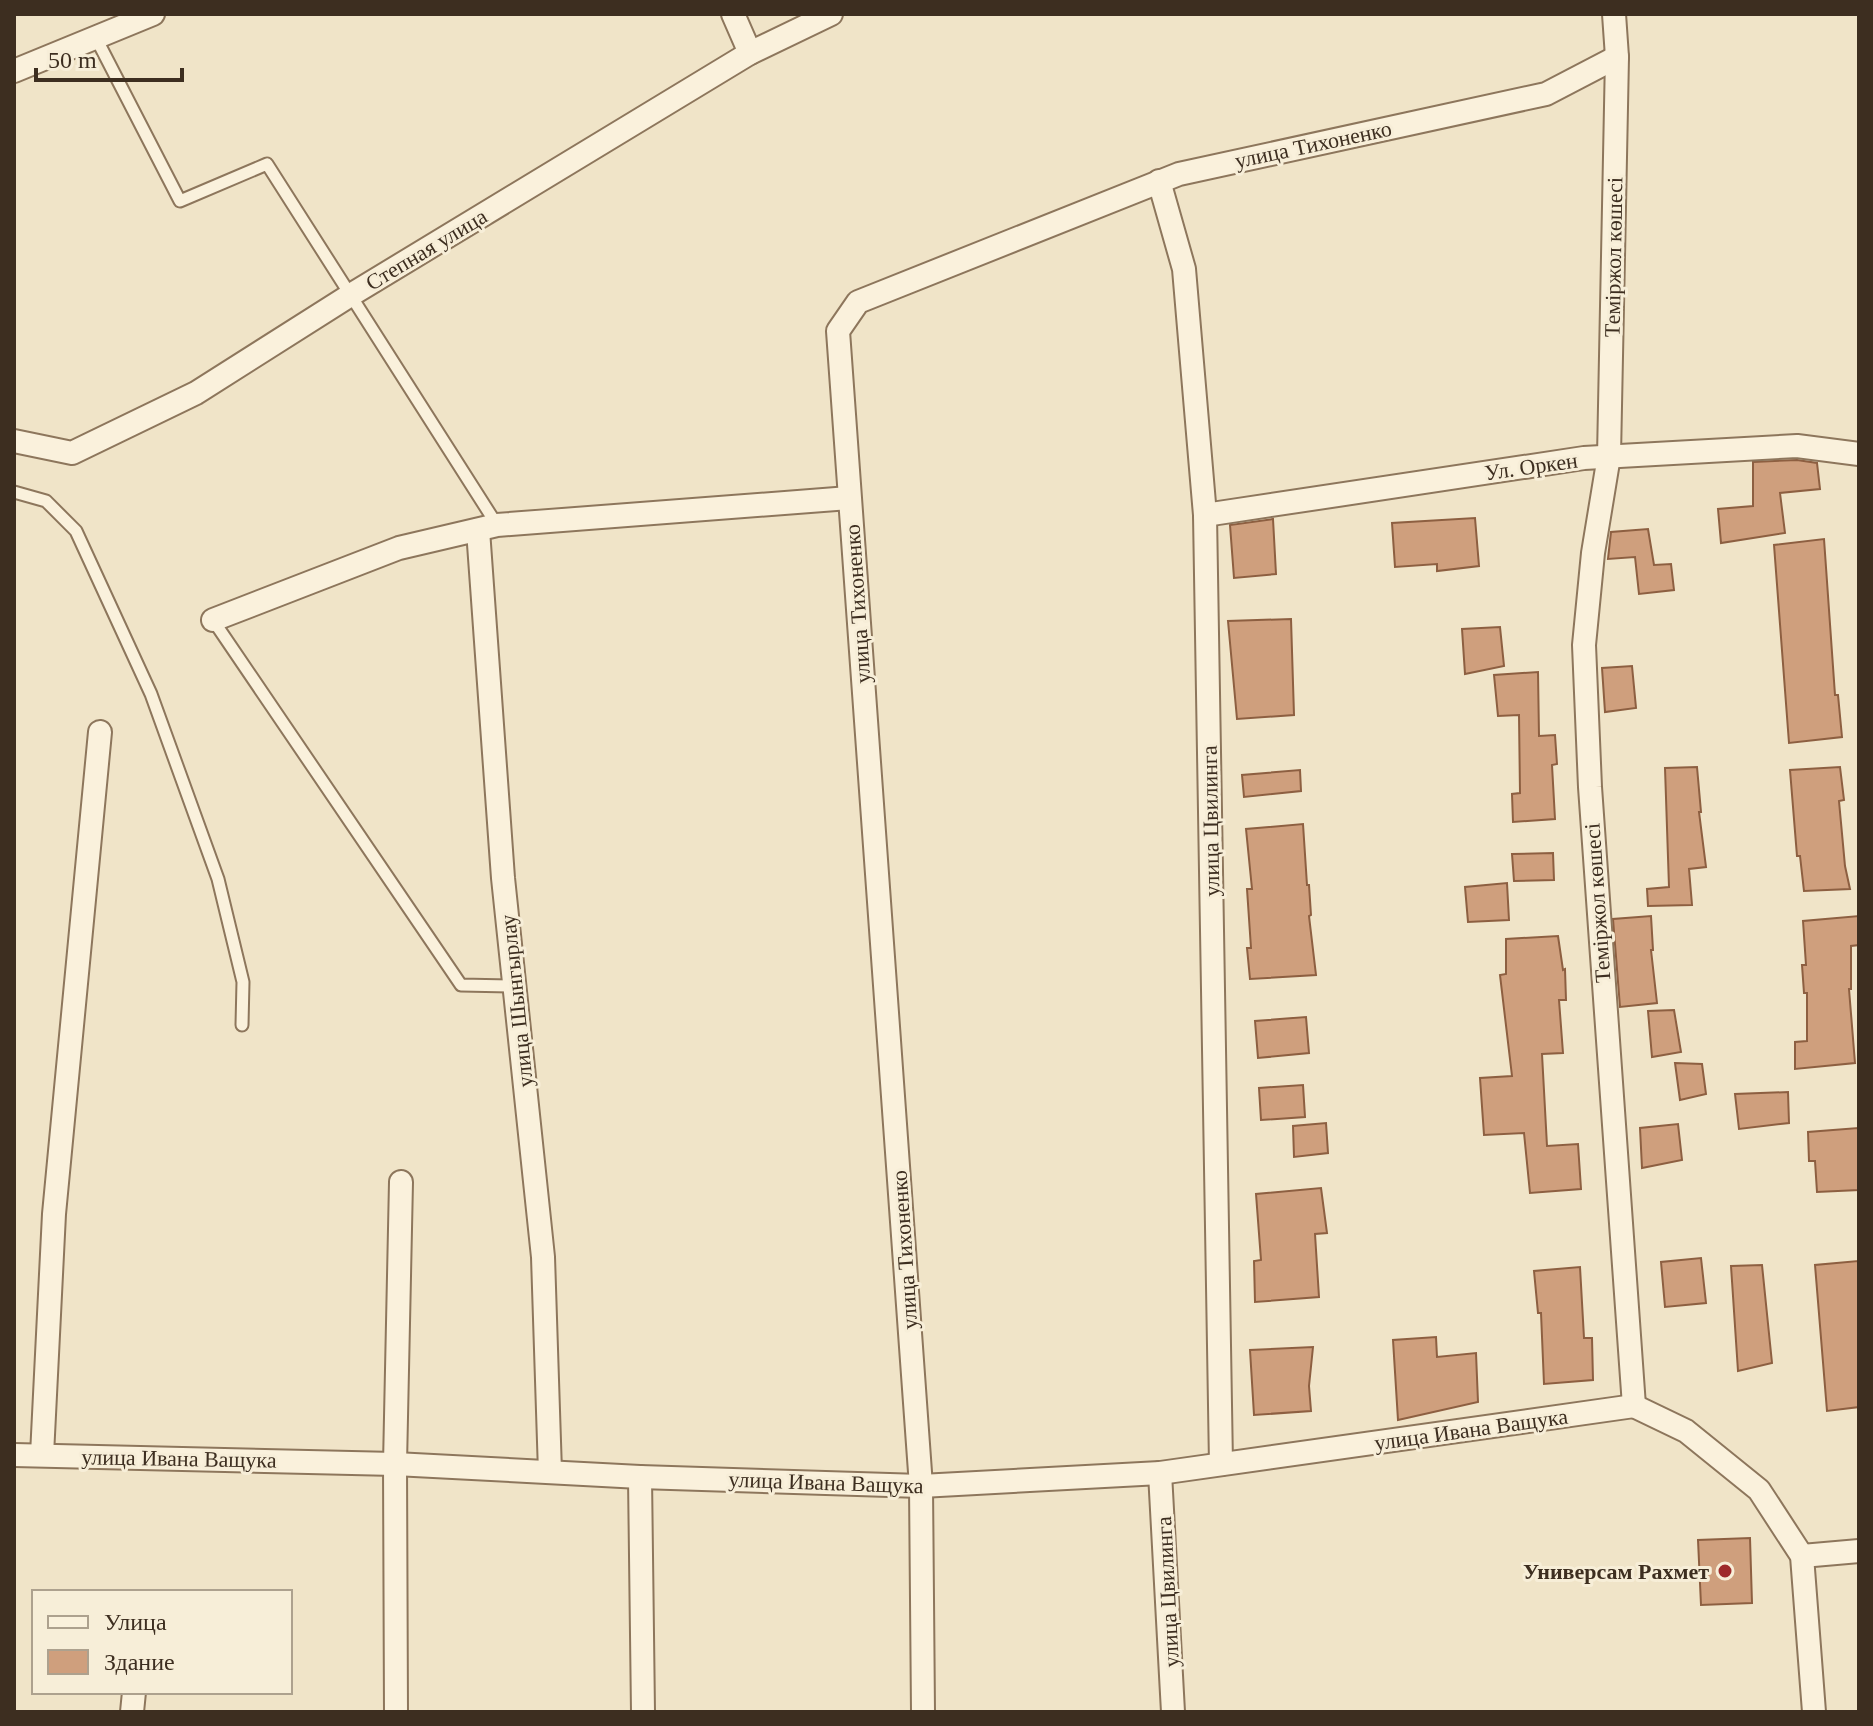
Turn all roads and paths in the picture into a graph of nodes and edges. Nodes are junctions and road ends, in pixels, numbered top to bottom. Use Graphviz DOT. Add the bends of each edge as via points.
graph roads {
  1 [pos="153,14"];
  2 [pos="733,14"];
  3 [pos="831,14"];
  4 [pos="1614,14"];
  5 [pos="96,38"];
  6 [pos="750,53"];
  7 [pos="1617,57"];
  8 [pos="14,71"];
  9 [pos="1159,181"];
  10 [pos="349,296"];
  11 [pos="14,441"];
  12 [pos="1859,454"];
  13 [pos="1609,456"];
  14 [pos="14,492"];
  15 [pos="849,498"];
  16 [pos="1205,515"];
  17 [pos="488,528"];
  18 [pos="213,620"];
  19 [pos="100,732"];
  20 [pos="515,986"];
  21 [pos="242,1025"];
  22 [pos="401,1182"];
  23 [pos="1634,1406"];
  24 [pos="14,1455"];
  25 [pos="42,1455"];
  26 [pos="395,1464"];
  27 [pos="1221,1464"];
  28 [pos="550,1472"];
  29 [pos="1160,1473"];
  30 [pos="640,1477"];
  31 [pos="921,1486"];
  32 [pos="1859,1551"];
  33 [pos="1802,1556"];
  34 [pos="396,1712"];
  35 [pos="643,1712"];
  36 [pos="923,1712"];
  37 [pos="1173,1712"];
  38 [pos="1814,1712"];
  1 -- 5 [label="street"];
  2 -- 6 [label="street"];
  3 -- 6 [label="street, Степная улица"];
  4 -- 7 [label="street, Теміржол көшесі"];
  5 -- 8 [label="street"];
  5 -- 10 [label="lane" via="180,201 267,164"];
  6 -- 10 [label="street, Степная улица"];
  7 -- 9 [label="street, улица Тихоненко" via="1546,94"];
  7 -- 13 [label="street, Теміржол көшесі"];
  9 -- 15 [label="street, улица Тихоненко" via="858,302 838,331"];
  9 -- 16 [label="street, улица Цвилинга" via="1184,269"];
  10 -- 11 [label="street, Степная улица" via="196,393 72,453"];
  10 -- 17 [label="lane"];
  12 -- 13 [label="street, Ул. Оркен" via="1797,446"];
  13 -- 16 [label="street, Ул. Оркен"];
  13 -- 23 [label="street, Теміржол көшесі" via="1584,645"];
  14 -- 21 [label="lane" via="46,501 76,531 151,694 218,879 243,982"];
  15 -- 17 [label="street"];
  15 -- 31 [label="street, улица Тихоненко"];
  16 -- 27 [label="street, улица Цвилинга"];
  17 -- 18 [label="street" via="399,548"];
  17 -- 20 [label="street, улица Шынгырлау" via="503,878"];
  18 -- 20 [label="lane" via="461,985"];
  19 -- 25 [label="street" via="56,1199"];
  20 -- 28 [label="street, улица Шынгырлау" via="543,1257"];
  22 -- 26 [label="street"];
  23 -- 27 [label="street, улица Ивана Ващука"];
  23 -- 33 [label="street" via="1686,1431 1759,1490"];
  24 -- 25 [label="street, улица Ивана Ващука"];
  25 -- 26 [label="street, улица Ивана Ващука"];
  26 -- 28 [label="street, улица Ивана Ващука"];
  26 -- 34 [label="street"];
  27 -- 29 [label="street, улица Ивана Ващука"];
  28 -- 30 [label="street, улица Ивана Ващука"];
  29 -- 31 [label="street, улица Ивана Ващука"];
  29 -- 37 [label="street, улица Цвилинга"];
  30 -- 31 [label="street, улица Ивана Ващука"];
  30 -- 35 [label="street"];
  31 -- 36 [label="street, улица Тихоненко"];
  32 -- 33 [label="street"];
  33 -- 38 [label="street"];
}
